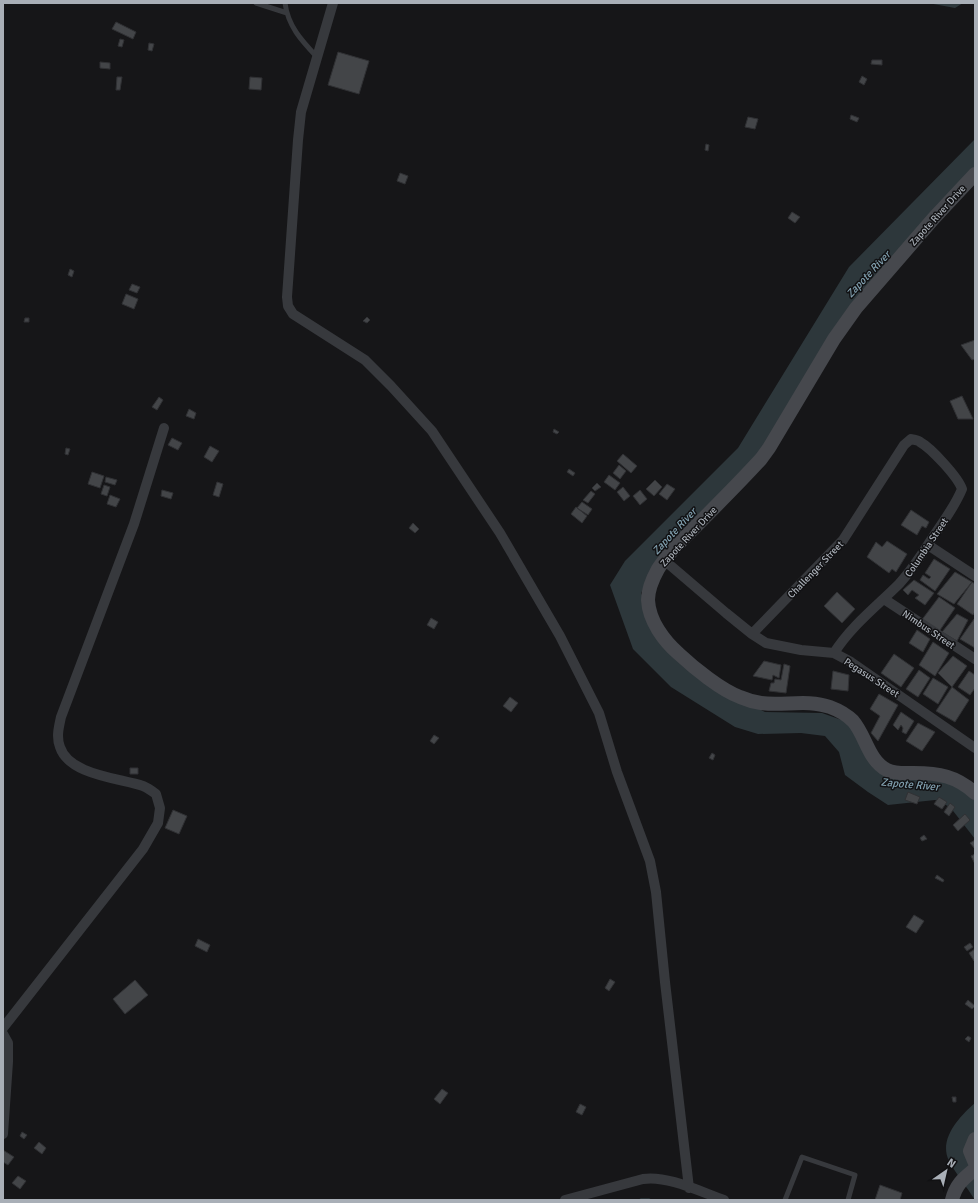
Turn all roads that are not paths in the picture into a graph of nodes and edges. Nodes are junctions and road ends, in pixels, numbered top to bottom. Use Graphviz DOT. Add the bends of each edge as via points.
graph roads {
  1 [pos="256,3"];
  2 [pos="285,3"];
  3 [pos="333,3"];
  4 [pos="287,13"];
  5 [pos="318,57"];
  6 [pos="975,174"];
  7 [pos="164,428"];
  8 [pos="911,439"];
  9 [pos="928,545"];
  10 [pos="664,560"];
  11 [pos="975,576"];
  12 [pos="884,599"];
  13 [pos="752,634"];
  14 [pos="834,653"];
  15 [pos="975,660"];
  16 [pos="975,748"];
  17 [pos="975,793"];
  18 [pos="3,1028"];
  19 [pos="3,1034"];
  20 [pos="3,1134"];
  21 [pos="975,1139"];
  22 [pos="975,1163"];
  23 [pos="975,1169"];
  24 [pos="688,1188"];
  25 [pos="565,1200"];
  26 [pos="724,1200"];
  27 [pos="785,1200"];
  28 [pos="848,1200"];
  29 [pos="952,1200"];
  1 -- 4 [label="lane"];
  2 -- 4 [label="lane"];
  3 -- 5 [label="street"];
  4 -- 5 [label="lane" via="298,37"];
  5 -- 24 [label="street" via="301,112 288,306 293,314 365,360 432,431 500,533 560,636 599,713 617,772 650,861 656,892"];
  6 -- 10 [label="main road, Zapote River Drive" via="856,308 834,339 762,459"];
  7 -- 18 [label="street" via="134,524 61,717 58,732 60,747 68,761 85,770 145,787 156,794 160,808 158,823 143,849"];
  8 -- 9 [label="street, Columbia Street" via="928,448 960,483 962,489"];
  8 -- 13 [label="street, Challenger Street" via="897,454 843,540"];
  9 -- 11 [label="street"];
  9 -- 12 [label="street, Columbia Street" via="913,568"];
  10 -- 13 [label="street, Pegasus Street"];
  10 -- 17 [label="main road, Zapote River Drive" via="650,589 650,612 667,643 695,668 739,697 761,703 815,704 842,712 860,731 877,763 888,770 943,775 966,785"];
  12 -- 14 [label="street, Columbia Street" via="851,629"];
  12 -- 15 [label="street, Nimbus Street"];
  13 -- 14 [label="street, Pegasus Street" via="766,643 783,648"];
  14 -- 16 [label="street, Pegasus Street" via="858,666"];
  19 -- 20 [label="street" via="8,1043"];
  21 -- 22 [label="main road" via="970,1151"];
  23 -- 29 [label="main road" via="959,1182"];
  24 -- 25 [label="street" via="654,1178"];
  24 -- 26 [label="street"];
  27 -- 28 [label="lane" via="802,1157 855,1175"];
}
